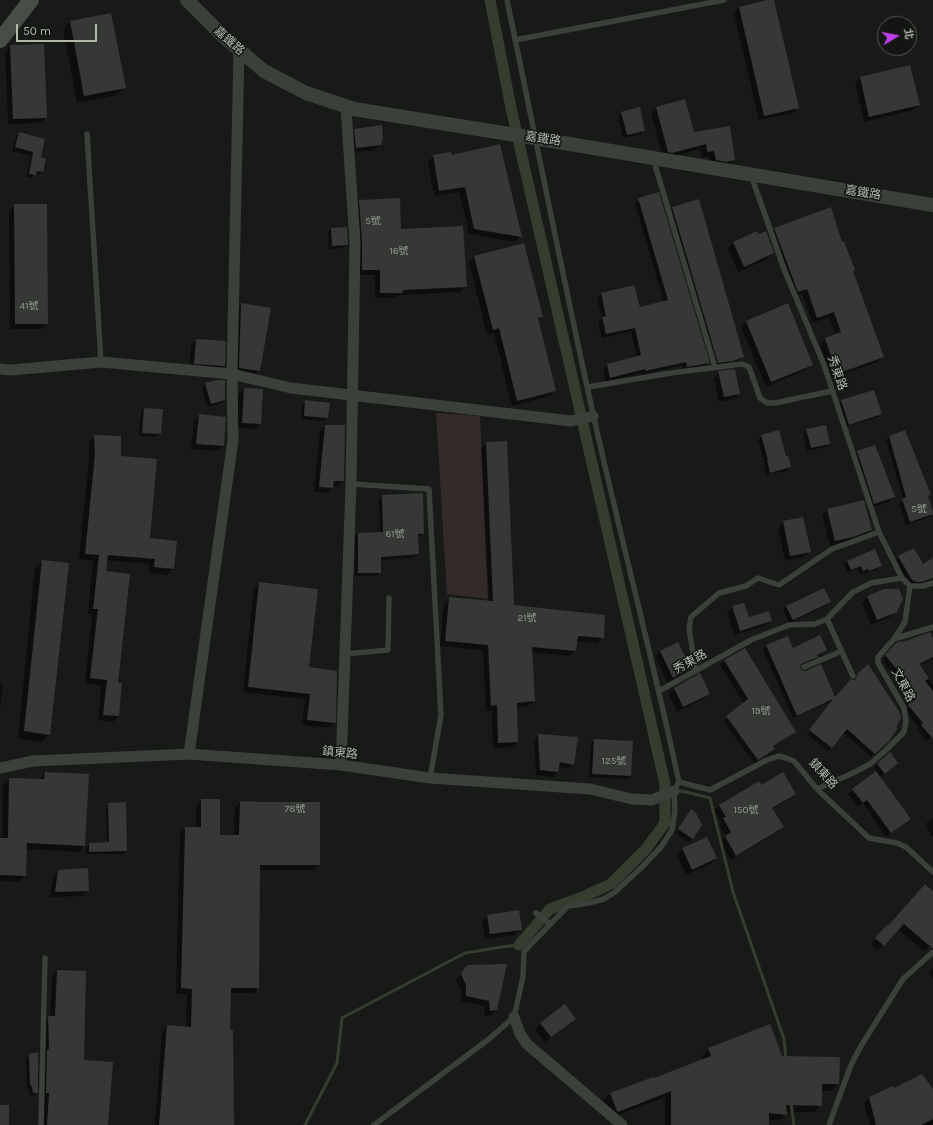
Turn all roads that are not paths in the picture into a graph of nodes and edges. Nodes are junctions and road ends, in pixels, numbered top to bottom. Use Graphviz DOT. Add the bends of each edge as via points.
graph roads {
  1 [pos="31,0"];
  2 [pos="187,0"];
  3 [pos="507,0"];
  4 [pos="724,0"];
  5 [pos="0,40"];
  6 [pos="515,40"];
  7 [pos="239,51"];
  8 [pos="346,107"];
  9 [pos="87,134"];
  10 [pos="531,137"];
  11 [pos="653,158"];
  12 [pos="751,175"];
  13 [pos="933,205"];
  14 [pos="101,362"];
  15 [pos="715,367"];
  16 [pos="0,369"];
  17 [pos="232,374"];
  18 [pos="588,388"];
  19 [pos="832,391"];
  20 [pos="353,396"];
  21 [pos="589,417"];
  22 [pos="351,484"];
  23 [pos="879,532"];
  24 [pos="902,578"];
  25 [pos="933,583"];
  26 [pos="910,586"];
  27 [pos="389,598"];
  28 [pos="827,619"];
  29 [pos="933,627"];
  30 [pos="894,639"];
  31 [pos="842,651"];
  32 [pos="345,654"];
  33 [pos="804,667"];
  34 [pos="696,671"];
  35 [pos="853,676"];
  36 [pos="659,691"];
  37 [pos="190,754"];
  38 [pos="341,765"];
  39 [pos="0,768"];
  40 [pos="430,778"];
  41 [pos="676,786"];
  42 [pos="817,789"];
  43 [pos="933,872"];
  44 [pos="536,913"];
  45 [pos="550,924"];
  46 [pos="933,952"];
  47 [pos="44,958"];
  48 [pos="514,1017"];
  49 [pos="41,1125"];
  50 [pos="374,1125"];
  51 [pos="622,1125"];
  52 [pos="829,1125"];
  1 -- 5 [label="main road"];
  2 -- 7 [label="street, 嘉鐵路"];
  3 -- 6 [label="lane"];
  4 -- 6 [label="lane"];
  6 -- 10 [label="lane"];
  7 -- 8 [label="street, 嘉鐵路" via="264,71 306,93"];
  7 -- 17 [label="street"];
  8 -- 10 [label="street, 嘉鐵路"];
  8 -- 20 [label="street" via="355,242"];
  9 -- 14 [label="lane"];
  10 -- 11 [label="street, 嘉鐵路"];
  10 -- 18 [label="lane"];
  11 -- 12 [label="street, 嘉鐵路"];
  11 -- 15 [label="lane"];
  12 -- 13 [label="street, 嘉鐵路"];
  12 -- 19 [label="lane, 秀東路" via="784,269 824,365"];
  14 -- 16 [label="street"];
  14 -- 17 [label="street"];
  15 -- 18 [label="lane"];
  15 -- 19 [label="lane" via="742,364 749,367 760,398 767,403"];
  17 -- 20 [label="street" via="292,388"];
  17 -- 37 [label="street" via="233,440"];
  18 -- 21 [label="lane"];
  19 -- 23 [label="lane, 秀東路"];
  20 -- 21 [label="street" via="571,421"];
  20 -- 22 [label="street"];
  21 -- 36 [label="lane"];
  22 -- 32 [label="street"];
  22 -- 40 [label="lane" via="429,489 441,715"];
  23 -- 24 [label="lane, 秀東路"];
  23 -- 34 [label="lane" via="832,549 779,585 758,578 746,586 719,593 691,617 689,629"];
  24 -- 26 [label="lane, 秀東路"];
  24 -- 28 [label="lane" via="871,583 853,592"];
  25 -- 26 [label="lane"];
  26 -- 30 [label="lane" via="905,622"];
  27 -- 32 [label="lane" via="388,650"];
  28 -- 31 [label="lane"];
  28 -- 34 [label="lane, 秀東路" via="815,624 789,625 758,637"];
  29 -- 30 [label="lane"];
  30 -- 42 [label="lane, 文東路" via="878,657 878,662 904,708 904,732 870,764"];
  31 -- 33 [label="lane"];
  31 -- 35 [label="lane"];
  32 -- 38 [label="street"];
  34 -- 36 [label="lane, 秀東路"];
  36 -- 41 [label="lane"];
  37 -- 38 [label="street, 鎮東路"];
  37 -- 39 [label="street, 鎮東路" via="33,761"];
  38 -- 40 [label="street, 鎮東路"];
  40 -- 41 [label="street, 鎮東路" via="590,789 632,799 652,800"];
  41 -- 42 [label="lane, 鎮東路" via="710,790 779,756 794,761"];
  41 -- 45 [label="lane" via="672,830 642,867 604,899 568,906"];
  42 -- 43 [label="lane, 鎮東路" via="869,838 906,847"];
  44 -- 45 [label="lane"];
  45 -- 48 [label="lane" via="524,952 523,977"];
  46 -- 52 [label="lane" via="903,979 861,1046 851,1065"];
  47 -- 49 [label="lane"];
  48 -- 50 [label="lane" via="490,1039"];
  48 -- 51 [label="street" via="526,1044"];
}
